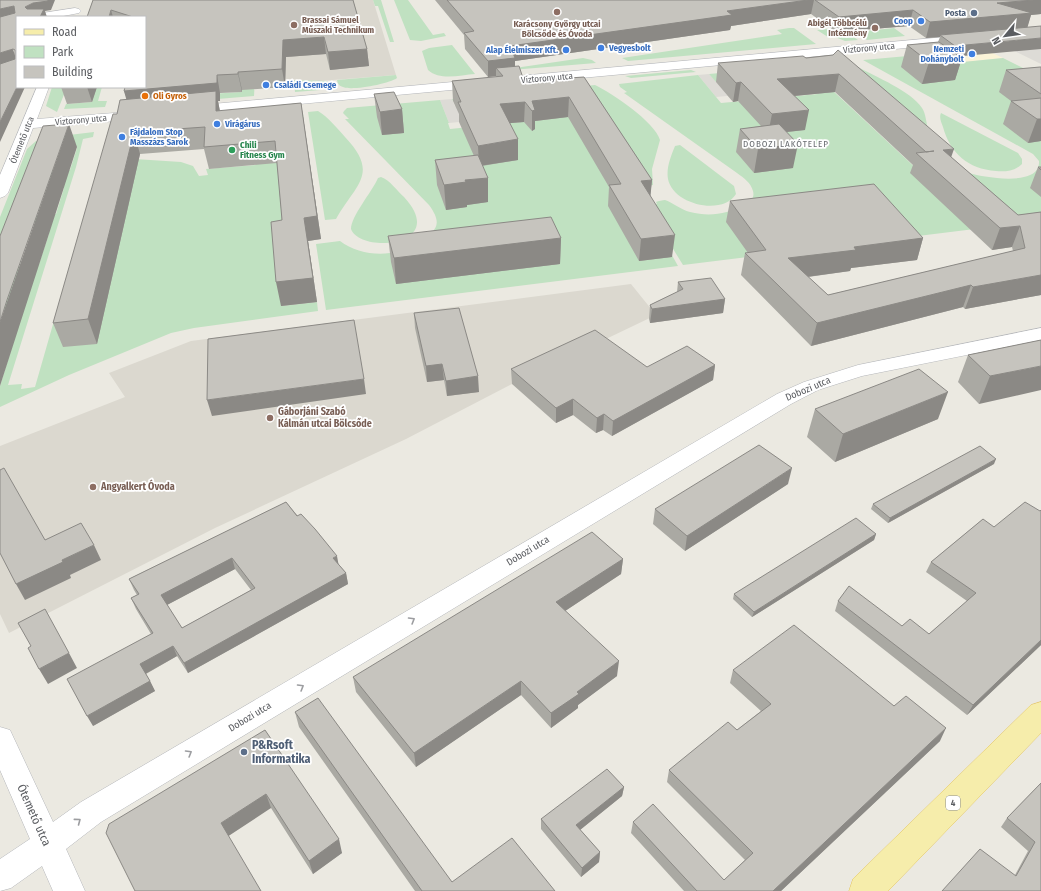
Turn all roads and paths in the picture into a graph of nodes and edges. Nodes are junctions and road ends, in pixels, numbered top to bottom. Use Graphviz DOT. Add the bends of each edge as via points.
graph roads {
  1 [pos="76,9"];
  2 [pos="41,16"];
  3 [pos="981,37"];
  4 [pos="43,88"];
  5 [pos="176,112"];
  6 [pos="152,114"];
  7 [pos="28,124"];
  8 [pos="0,194"];
  9 [pos="1041,334"];
  10 [pos="1041,714"];
  11 [pos="0,739"];
  12 [pos="47,845"];
  13 [pos="0,877"];
  14 [pos="69,891"];
  15 [pos="865,891"];
  1 -- 2 [label="street"];
  3 -- 5 [label="street, Víztorony utca"];
  4 -- 7 [label="street, Ótemető utca"];
  6 -- 7 [label="street, Víztorony utca"];
  7 -- 8 [label="street, Ótemető utca"];
  12 -- 9 [label="street, Dobozi utca, one-way" via="91,812 784,399 811,386 858,371"];
  10 -- 15 [label="main road, 4"];
  11 -- 12 [label="street, Ótemető utca"];
  12 -- 13 [label="street, Dobozi utca"];
  12 -- 14 [label="street, Ótemető utca"];
}
